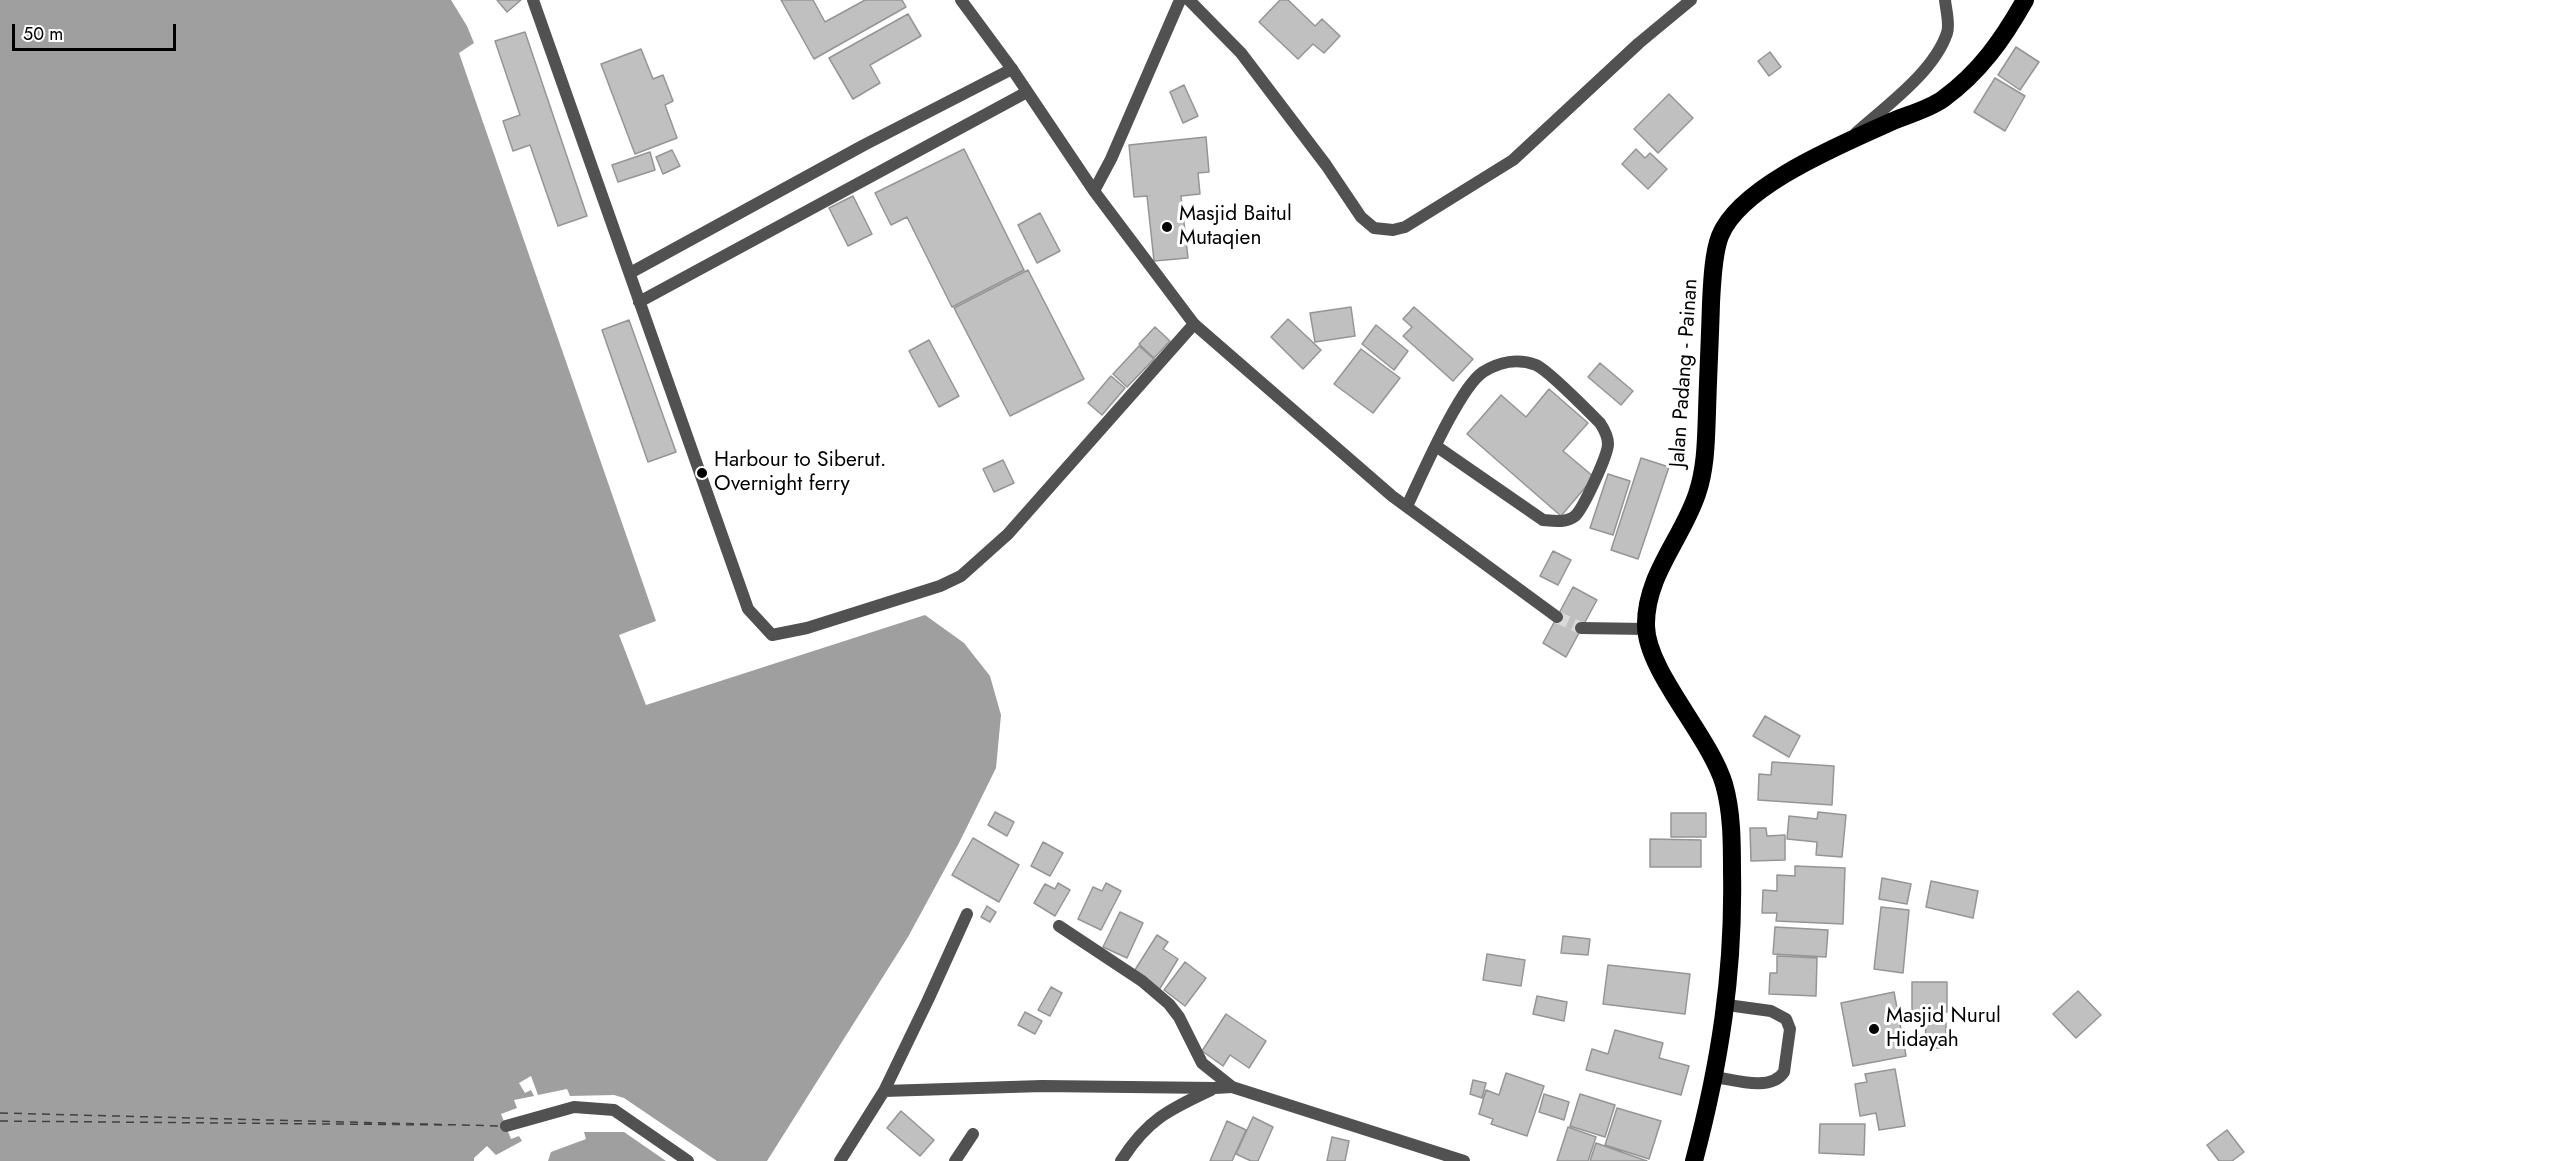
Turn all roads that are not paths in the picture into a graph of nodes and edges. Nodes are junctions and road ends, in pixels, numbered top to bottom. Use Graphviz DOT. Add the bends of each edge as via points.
graph roads {
  1 [pos="533,0"];
  2 [pos="961,0"];
  3 [pos="1180,0"];
  4 [pos="1189,0"];
  5 [pos="1691,0"];
  6 [pos="1945,0"];
  7 [pos="2025,0"];
  8 [pos="1012,69"];
  9 [pos="1027,92"];
  10 [pos="1844,143"];
  11 [pos="1094,191"];
  12 [pos="630,273"];
  13 [pos="639,302"];
  14 [pos="1194,324"];
  15 [pos="1436,446"];
  16 [pos="1407,506"];
  17 [pos="1557,617"];
  18 [pos="1581,628"];
  19 [pos="1646,629"];
  20 [pos="967,914"];
  21 [pos="1059,926"];
  22 [pos="1727,1005"];
  23 [pos="1715,1077"];
  24 [pos="1232,1087"];
  25 [pos="1215,1088"];
  26 [pos="884,1091"];
  27 [pos="506,1126"];
  28 [pos="973,1134"];
  29 [pos="1695,1155"];
  30 [pos="688,1161"];
  31 [pos="840,1161"];
  32 [pos="955,1161"];
  33 [pos="1121,1161"];
  34 [pos="1464,1161"];
  1 -- 12 [label="street"];
  2 -- 8 [label="street"];
  3 -- 11 [label="street"];
  4 -- 5 [label="street" via="1241,53 1361,217 1374,228 1393,230 1405,227 1513,160"];
  6 -- 10 [label="street" via="1948,30 1937,55 1905,90"];
  7 -- 10 [label="highway, Jalan Padang - Painan" via="2003,39 1977,71 1940,101"];
  8 -- 9 [label="street"];
  8 -- 12 [label="street"];
  9 -- 11 [label="street"];
  9 -- 13 [label="street"];
  10 -- 19 [label="highway, Jalan Padang - Painan" via="1763,188 1738,210 1720,236 1712,281 1703,465 1697,494 1648,595"];
  11 -- 14 [label="street"];
  12 -- 13 [label="street"];
  13 -- 14 [label="street" via="748,609 772,635 807,628 961,576 1008,534"];
  14 -- 16 [label="street"];
  15 -- 15 [label="street" via="1467,388 1482,373 1502,363 1522,361 1538,366 1600,423 1608,446 1583,507 1573,517 1559,522 1543,520"];
  15 -- 16 [label="street"];
  16 -- 17 [label="street"];
  18 -- 19 [label="street"];
  19 -- 22 [label="highway, Jalan Padang - Painan" via="1655,659 1710,750 1724,784 1731,826 1733,911"];
  20 -- 26 [label="street"];
  21 -- 24 [label="street" via="1134,974 1168,1004 1179,1017 1202,1063"];
  22 -- 23 [label="highway, Jalan Padang - Painan"];
  22 -- 23 [label="street" via="1780,1014 1786,1019 1790,1029 1784,1072 1780,1078 1762,1083"];
  23 -- 29 [label="highway, Jalan Padang - Painan"];
  24 -- 25 [label="street"];
  24 -- 34 [label="street"];
  25 -- 26 [label="street" via="1042,1086"];
  25 -- 33 [label="street" via="1150,1123"];
  26 -- 31 [label="street"];
  27 -- 30 [label="street" via="574,1107 614,1110"];
  28 -- 32 [label="street"];
}
